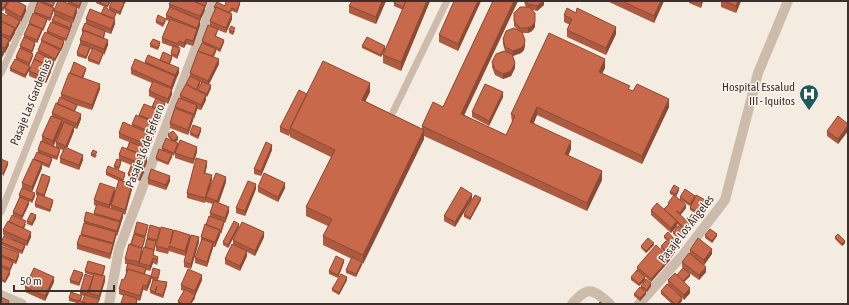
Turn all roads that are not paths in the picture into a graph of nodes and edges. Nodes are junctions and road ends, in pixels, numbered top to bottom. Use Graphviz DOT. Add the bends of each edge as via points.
graph roads {
  1 [pos="34,1"];
  2 [pos="86,1"];
  3 [pos="214,1"];
  4 [pos="447,1"];
  5 [pos="788,1"];
  6 [pos="1,73"];
  7 [pos="393,112"];
  8 [pos="1,212"];
  9 [pos="1,295"];
  10 [pos="22,304"];
  11 [pos="109,304"];
  12 [pos="572,304"];
  13 [pos="610,304"];
  14 [pos="639,304"];
  1 -- 6 [label="lane"];
  2 -- 8 [label="lane, Pasaje Las Gardenias"];
  3 -- 11 [label="street, Pasaje 16 de Fefrero" via="119,249"];
  4 -- 7 [label="lane"];
  5 -- 14 [label="street, Pasaje Los Ángeles" via="758,73 725,200 682,256"];
  9 -- 10 [label="street"];
  12 -- 13 [label="street" via="581,294 588,291 595,291"];
}
